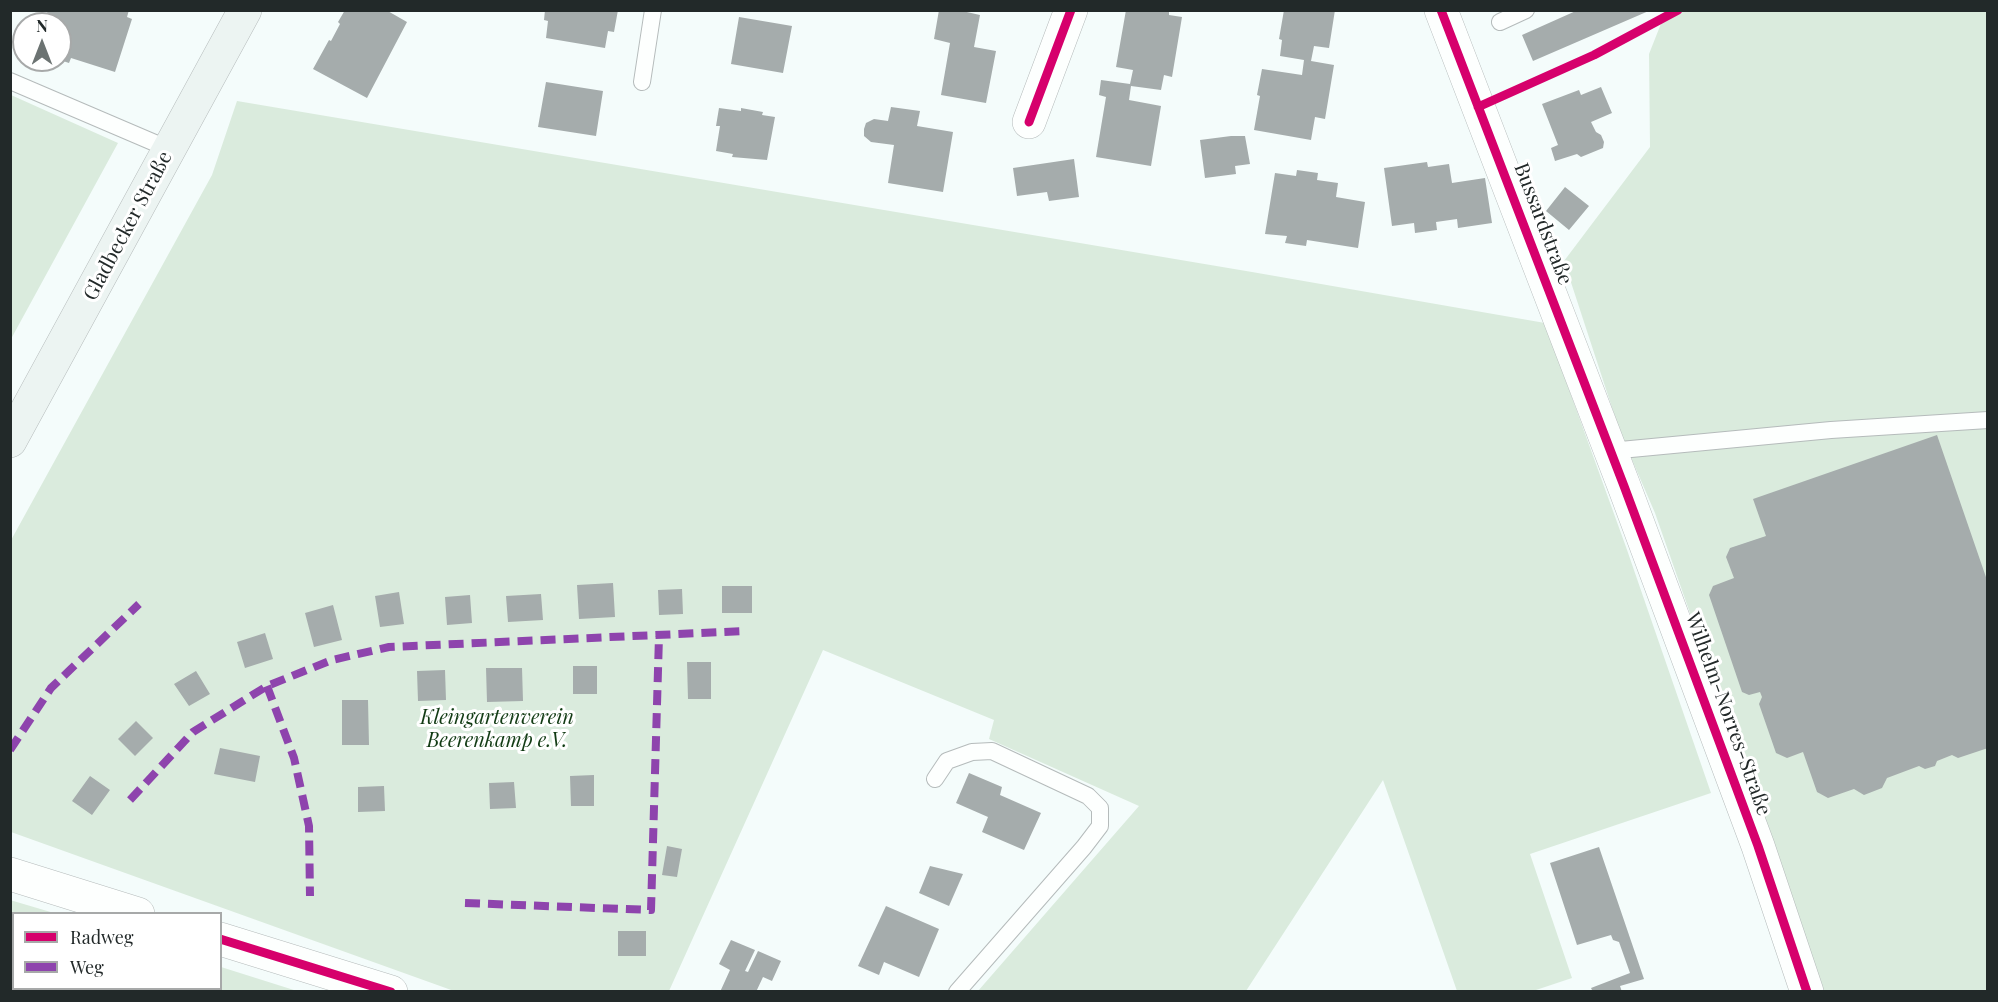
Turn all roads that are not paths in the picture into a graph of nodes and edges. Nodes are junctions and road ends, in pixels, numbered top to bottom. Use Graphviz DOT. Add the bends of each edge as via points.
graph roads {
  1 [pos="245,10"];
  2 [pos="653,10"];
  3 [pos="1071,10"];
  4 [pos="1441,10"];
  5 [pos="1526,10"];
  6 [pos="1500,22"];
  7 [pos="10,81"];
  8 [pos="642,82"];
  9 [pos="1029,122"];
  10 [pos="169,149"];
  11 [pos="1988,420"];
  12 [pos="10,441"];
  13 [pos="1610,451"];
  14 [pos="935,779"];
  15 [pos="10,874"];
  16 [pos="132,912"];
  17 [pos="222,940"];
  18 [pos="391,992"];
  19 [pos="957,992"];
  20 [pos="1807,992"];
  1 -- 10 [label="main road, Gladbecker Straße"];
  2 -- 8 [label="lane"];
  3 -- 9 [label="street"];
  4 -- 13 [label="street, Bussardstraße"];
  5 -- 6 [label="lane"];
  7 -- 10 [label="lane"];
  10 -- 12 [label="main road, Gladbecker Straße"];
  11 -- 13 [label="lane"];
  13 -- 20 [label="street, Wilhelm-Norres-Straße" via="1758,846"];
  14 -- 19 [label="lane" via="947,761 972,752 992,751 1088,796 1100,808 1100,826 1084,847"];
  15 -- 16 [label="street"];
  17 -- 18 [label="street"];
}
